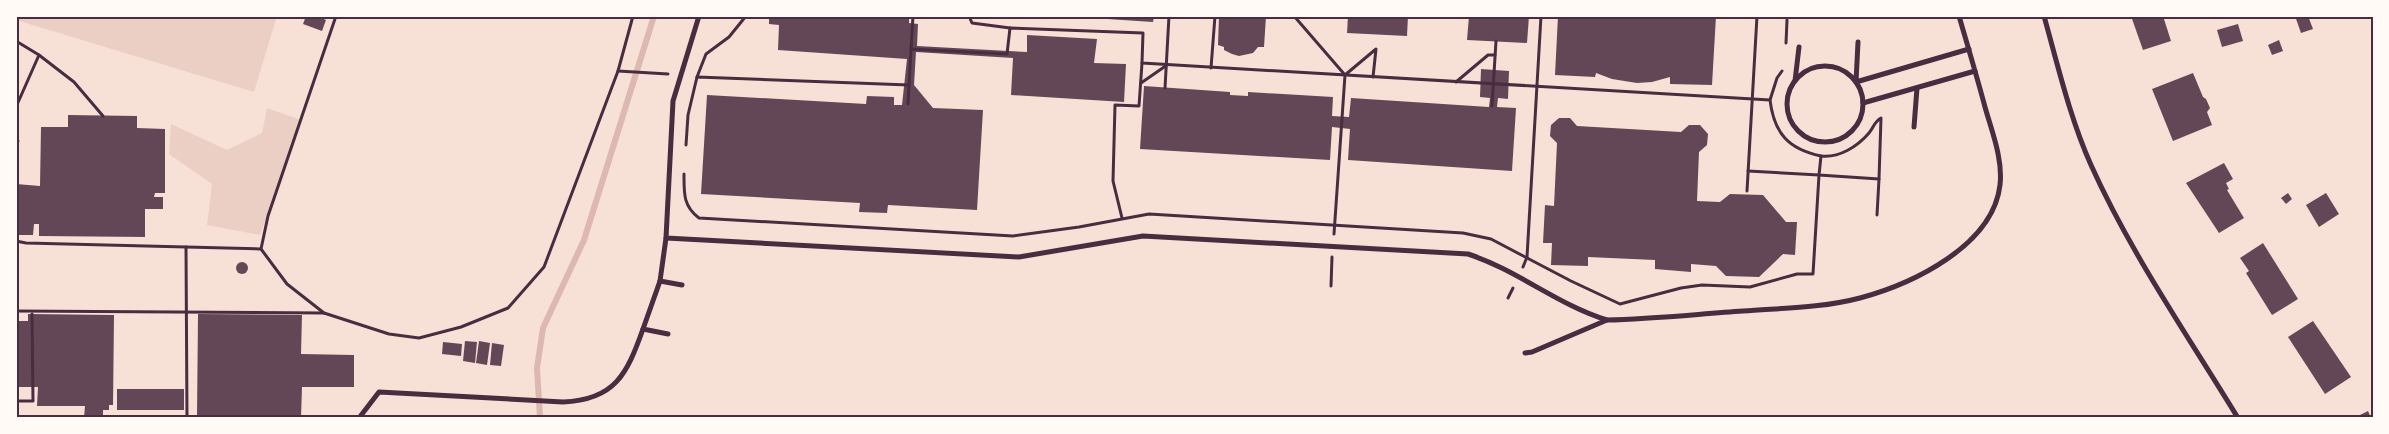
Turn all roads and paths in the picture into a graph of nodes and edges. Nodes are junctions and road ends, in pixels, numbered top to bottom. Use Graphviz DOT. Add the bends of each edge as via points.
graph roads {
  1 [pos="336,16"];
  2 [pos="633,16"];
  3 [pos="699,16"];
  4 [pos="746,16"];
  5 [pos="912,16"];
  6 [pos="969,16"];
  7 [pos="1169,16"];
  8 [pos="1215,16"];
  9 [pos="1294,16"];
  10 [pos="1541,16"];
  11 [pos="1758,16"];
  12 [pos="1959,16"];
  13 [pos="2044,16"];
  14 [pos="1786,20"];
  15 [pos="1010,28"];
  16 [pos="16,41"];
  17 [pos="1496,41"];
  18 [pos="1858,42"];
  19 [pos="1786,45"];
  20 [pos="1799,47"];
  21 [pos="1969,49"];
  22 [pos="910,50"];
  23 [pos="39,55"];
  24 [pos="1495,56"];
  25 [pos="1142,64"];
  26 [pos="1167,65"];
  27 [pos="1786,65"];
  28 [pos="1211,68"];
  29 [pos="620,71"];
  30 [pos="1975,71"];
  31 [pos="670,75"];
  32 [pos="1345,75"];
  33 [pos="697,77"];
  34 [pos="1374,77"];
  35 [pos="1795,81"];
  36 [pos="1456,82"];
  37 [pos="1856,82"];
  38 [pos="1140,83"];
  39 [pos="1493,84"];
  40 [pos="909,85"];
  41 [pos="1537,87"];
  42 [pos="1165,88"];
  43 [pos="1917,88"];
  44 [pos="1752,99"];
  45 [pos="1770,100"];
  46 [pos="1863,103"];
  47 [pos="908,104"];
  48 [pos="16,106"];
  49 [pos="1492,106"];
  50 [pos="102,116"];
  51 [pos="1914,127"];
  52 [pos="685,151"];
  53 [pos="1820,156"];
  54 [pos="684,166"];
  55 [pos="1748,171"];
  56 [pos="1819,176"];
  57 [pos="1879,179"];
  58 [pos="1747,191"];
  59 [pos="1877,215"];
  60 [pos="1122,218"];
  61 [pos="1335,225"];
  62 [pos="666,238"];
  63 [pos="16,241"];
  64 [pos="1333,246"];
  65 [pos="186,247"];
  66 [pos="261,249"];
  67 [pos="1527,257"];
  68 [pos="1519,277"];
  69 [pos="660,281"];
  70 [pos="682,285"];
  71 [pos="1330,286"];
  72 [pos="1508,298"];
  73 [pos="16,311"];
  74 [pos="186,312"];
  75 [pos="324,313"];
  76 [pos="32,314"];
  77 [pos="1607,320"];
  78 [pos="644,330"];
  79 [pos="668,334"];
  80 [pos="1525,353"];
  81 [pos="16,401"];
  82 [pos="187,418"];
  83 [pos="359,418"];
  84 [pos="2238,418"];
  1 -- 66 [label="path" via="268,216"];
  2 -- 29 [label="path"];
  3 -- 62 [label="street" via="673,101"];
  4 -- 33 [label="path" via="729,37 706,54"];
  5 -- 22 [label="path"];
  6 -- 15 [label="path" via="972,23"];
  7 -- 26 [label="path"];
  8 -- 28 [label="path"];
  9 -- 32 [label="path"];
  10 -- 41 [label="path"];
  11 -- 44 [label="path"];
  12 -- 21 [label="street"];
  13 -- 84 [label="street" via="2070,107 2090,163 2115,215"];
  14 -- 19 [label="path"];
  15 -- 22 [label="path" via="1007,54"];
  15 -- 25 [label="path" via="1143,33"];
  16 -- 23 [label="path"];
  17 -- 24 [label="path"];
  18 -- 37 [label="street"];
  20 -- 35 [label="street"];
  21 -- 30 [label="street"];
  21 -- 37 [label="street"];
  22 -- 40 [label="path"];
  23 -- 48 [label="path"];
  23 -- 50 [label="path" via="74,82"];
  24 -- 36 [label="path" via="1488,55"];
  24 -- 39 [label="path"];
  25 -- 26 [label="path"];
  25 -- 38 [label="path"];
  26 -- 28 [label="path"];
  26 -- 38 [label="path"];
  26 -- 42 [label="path"];
  27 -- 45 [label="path" via="1776,78"];
  28 -- 32 [label="path"];
  29 -- 31 [label="path"];
  29 -- 75 [label="path" via="544,267 508,308 461,327 419,338 389,334"];
  30 -- 43 [label="street"];
  30 -- 77 [label="street" via="2000,163 2000,186 1996,202 1974,237 1937,267 1890,288 1836,303"];
  32 -- 34 [label="path"];
  32 -- 34 [label="path" via="1376,50"];
  32 -- 61 [label="path"];
  33 -- 40 [label="path"];
  33 -- 52 [label="path" via="688,115"];
  34 -- 36 [label="path"];
  35 -- 37 [label="street" via="1814,67 1826,66 1838,68"];
  35 -- 46 [label="street" via="1787,102 1788,113 1792,123 1808,138 1830,142 1841,139 1857,124"];
  36 -- 39 [label="path"];
  37 -- 46 [label="street" via="1862,92"];
  38 -- 60 [label="path" via="1139,106 1115,105 1113,180"];
  39 -- 41 [label="path"];
  39 -- 49 [label="path"];
  40 -- 47 [label="path"];
  41 -- 44 [label="path"];
  41 -- 67 [label="path"];
  43 -- 46 [label="street"];
  43 -- 51 [label="street"];
  44 -- 45 [label="path"];
  44 -- 55 [label="path"];
  45 -- 53 [label="path" via="1776,127 1785,140"];
  53 -- 56 [label="path"];
  53 -- 57 [label="path" via="1841,154 1856,144 1881,118"];
  54 -- 60 [label="path" via="685,202 699,218 1013,236"];
  55 -- 56 [label="path"];
  55 -- 58 [label="path"];
  56 -- 57 [label="path"];
  56 -- 67 [label="path" via="1812,274 1797,274 1750,287 1702,285 1681,288 1620,304"];
  57 -- 59 [label="path"];
  60 -- 61 [label="path" via="1149,214"];
  61 -- 64 [label="path"];
  61 -- 67 [label="path" via="1478,235"];
  62 -- 64 [label="street" via="1019,257 1143,236"];
  62 -- 69 [label="street"];
  63 -- 65 [label="path"];
  64 -- 68 [label="street" via="1468,254"];
  64 -- 71 [label="path"];
  65 -- 66 [label="path"];
  65 -- 74 [label="path"];
  66 -- 75 [label="path" via="287,284"];
  67 -- 68 [label="path"];
  68 -- 72 [label="path"];
  68 -- 77 [label="street" via="1586,314"];
  69 -- 70 [label="street"];
  69 -- 78 [label="street"];
  73 -- 74 [label="path"];
  74 -- 75 [label="path"];
  74 -- 82 [label="path"];
  76 -- 81 [label="path" via="33,401"];
  77 -- 80 [label="street"];
  78 -- 79 [label="street"];
  78 -- 83 [label="street" via="631,363 614,386 584,401 379,392"];
}
